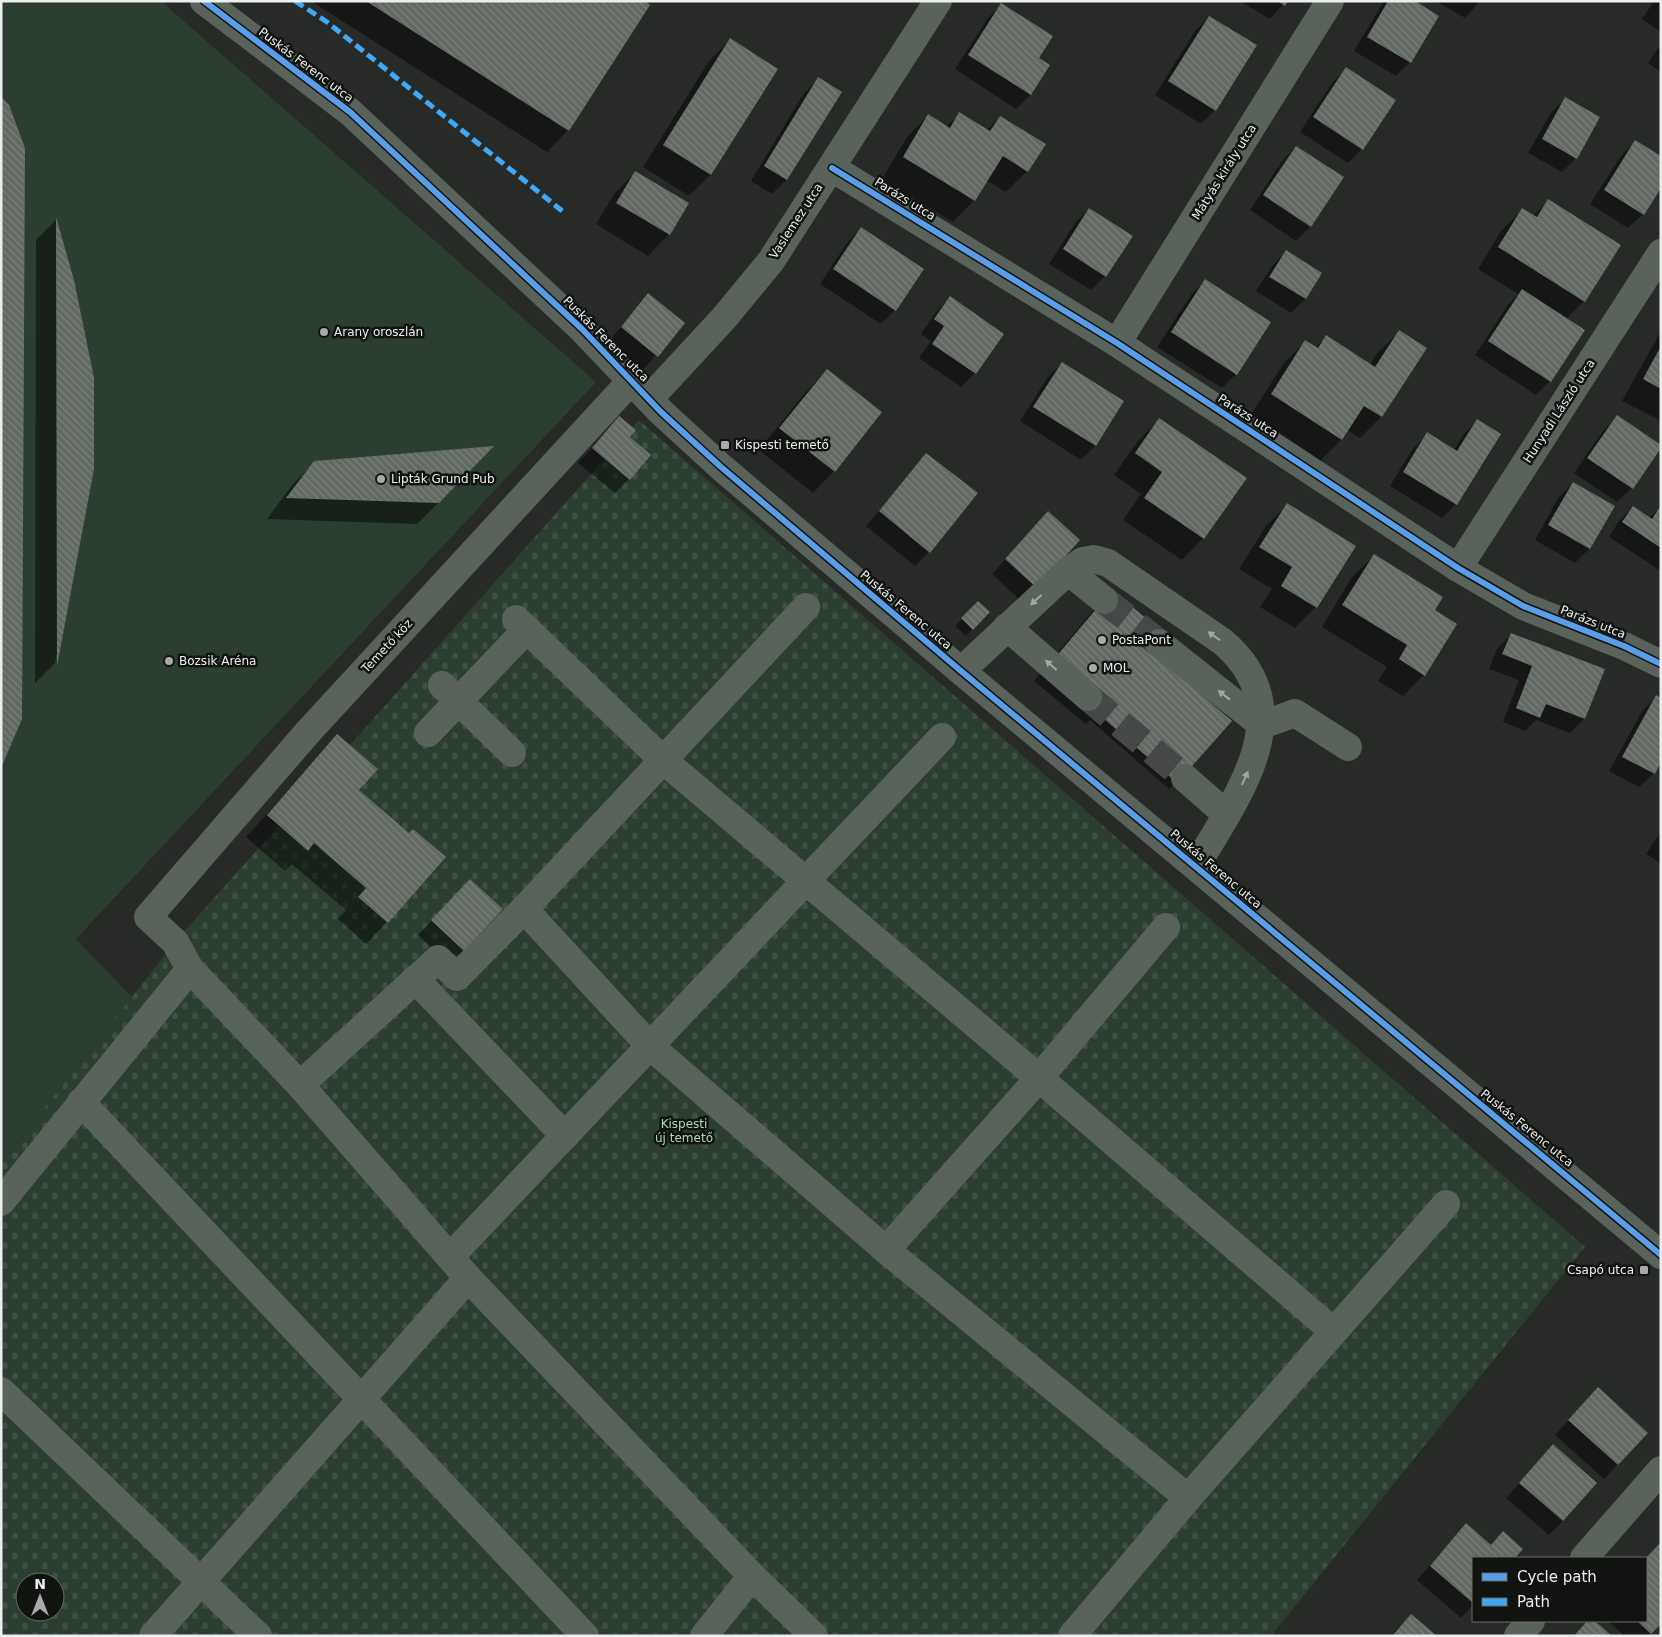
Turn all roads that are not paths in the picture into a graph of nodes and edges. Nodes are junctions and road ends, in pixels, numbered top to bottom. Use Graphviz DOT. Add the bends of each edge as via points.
graph roads {
  1 [pos="204,1"];
  2 [pos="938,1"];
  3 [pos="1330,1"];
  4 [pos="832,168"];
  5 [pos="1661,253"];
  6 [pos="1117,343"];
  7 [pos="640,390"];
  8 [pos="1458,568"];
  9 [pos="1068,571"];
  10 [pos="1104,600"];
  11 [pos="806,608"];
  12 [pos="1007,627"];
  13 [pos="1159,643"];
  14 [pos="1661,664"];
  15 [pos="960,671"];
  16 [pos="451,693"];
  17 [pos="1088,697"];
  18 [pos="1262,725"];
  19 [pos="428,733"];
  20 [pos="942,737"];
  21 [pos="1348,747"];
  22 [pos="512,753"];
  23 [pos="663,760"];
  24 [pos="1185,778"];
  25 [pos="1226,814"];
  26 [pos="1196,866"];
  27 [pos="806,881"];
  28 [pos="524,909"];
  29 [pos="1166,927"];
  30 [pos="190,968"];
  31 [pos="415,979"];
  32 [pos="650,1046"];
  33 [pos="1039,1078"];
  34 [pos="300,1085"];
  35 [pos="81,1102"];
  36 [pos="565,1136"];
  37 [pos="1,1202"];
  38 [pos="1446,1204"];
  39 [pos="886,1250"];
  40 [pos="1661,1255"];
  41 [pos="450,1257"];
  42 [pos="468,1278"];
  43 [pos="1333,1331"];
  44 [pos="1,1391"];
  45 [pos="362,1400"];
  46 [pos="1661,1470"];
  47 [pos="1188,1498"];
  48 [pos="1585,1557"];
  49 [pos="752,1576"];
  50 [pos="201,1582"];
  51 [pos="1530,1622"];
  52 [pos="153,1636"];
  53 [pos="258,1636"];
  54 [pos="585,1636"];
  55 [pos="704,1636"];
  56 [pos="814,1636"];
  57 [pos="1072,1636"];
  58 [pos="1518,1636"];
  1 -- 7 [label="street, Puskás Ferenc utca" via="350,112 582,329"];
  2 -- 4 [label="street, Vaslemez utca"];
  3 -- 6 [label="street, Mátyás király utca"];
  4 -- 6 [label="street, Parázs utca"];
  4 -- 7 [label="street, Vaslemez utca" via="770,261 724,318"];
  5 -- 8 [label="street, Hunyadi László utca"];
  6 -- 8 [label="street, Parázs utca"];
  7 -- 15 [label="street, Puskás Ferenc utca" via="721,467"];
  7 -- 30 [label="street, Temető köz" via="308,732 148,917 175,942"];
  8 -- 14 [label="street, Parázs utca" via="1523,606"];
  9 -- 10 [label="street"];
  9 -- 12 [label="street, one-way"];
  18 -- 9 [label="street, one-way" via="1256,682 1238,655 1223,642 1108,563 1083,560"];
  11 -- 23 [label="street"];
  12 -- 15 [label="street"];
  17 -- 12 [label="street, one-way"];
  18 -- 13 [label="street, one-way"];
  15 -- 26 [label="street, Puskás Ferenc utca"];
  16 -- 19 [label="street"];
  16 -- 22 [label="street"];
  16 -- 23 [label="street" via="521,624"];
  18 -- 21 [label="street" via="1295,712"];
  25 -- 18 [label="street, one-way" via="1245,778"];
  20 -- 27 [label="street"];
  23 -- 27 [label="street"];
  23 -- 28 [label="street"];
  24 -- 25 [label="street"];
  25 -- 26 [label="street"];
  26 -- 40 [label="street, Puskás Ferenc utca"];
  27 -- 32 [label="street"];
  27 -- 33 [label="street"];
  28 -- 31 [label="street" via="457,978 438,959"];
  28 -- 32 [label="street"];
  29 -- 33 [label="street"];
  30 -- 34 [label="street"];
  30 -- 35 [label="street"];
  31 -- 34 [label="street"];
  31 -- 36 [label="street"];
  32 -- 36 [label="street"];
  32 -- 39 [label="street"];
  33 -- 39 [label="street"];
  33 -- 43 [label="street"];
  34 -- 41 [label="street"];
  35 -- 37 [label="street"];
  35 -- 45 [label="street"];
  36 -- 41 [label="street"];
  38 -- 43 [label="street"];
  39 -- 47 [label="street"];
  41 -- 42 [label="street"];
  42 -- 45 [label="street"];
  42 -- 49 [label="street"];
  43 -- 47 [label="street"];
  44 -- 50 [label="street"];
  45 -- 50 [label="street"];
  45 -- 54 [label="street"];
  46 -- 48 [label="street"];
  47 -- 57 [label="street"];
  49 -- 55 [label="street"];
  49 -- 56 [label="street"];
  50 -- 52 [label="street"];
  50 -- 53 [label="street"];
  51 -- 58 [label="street"];
}
